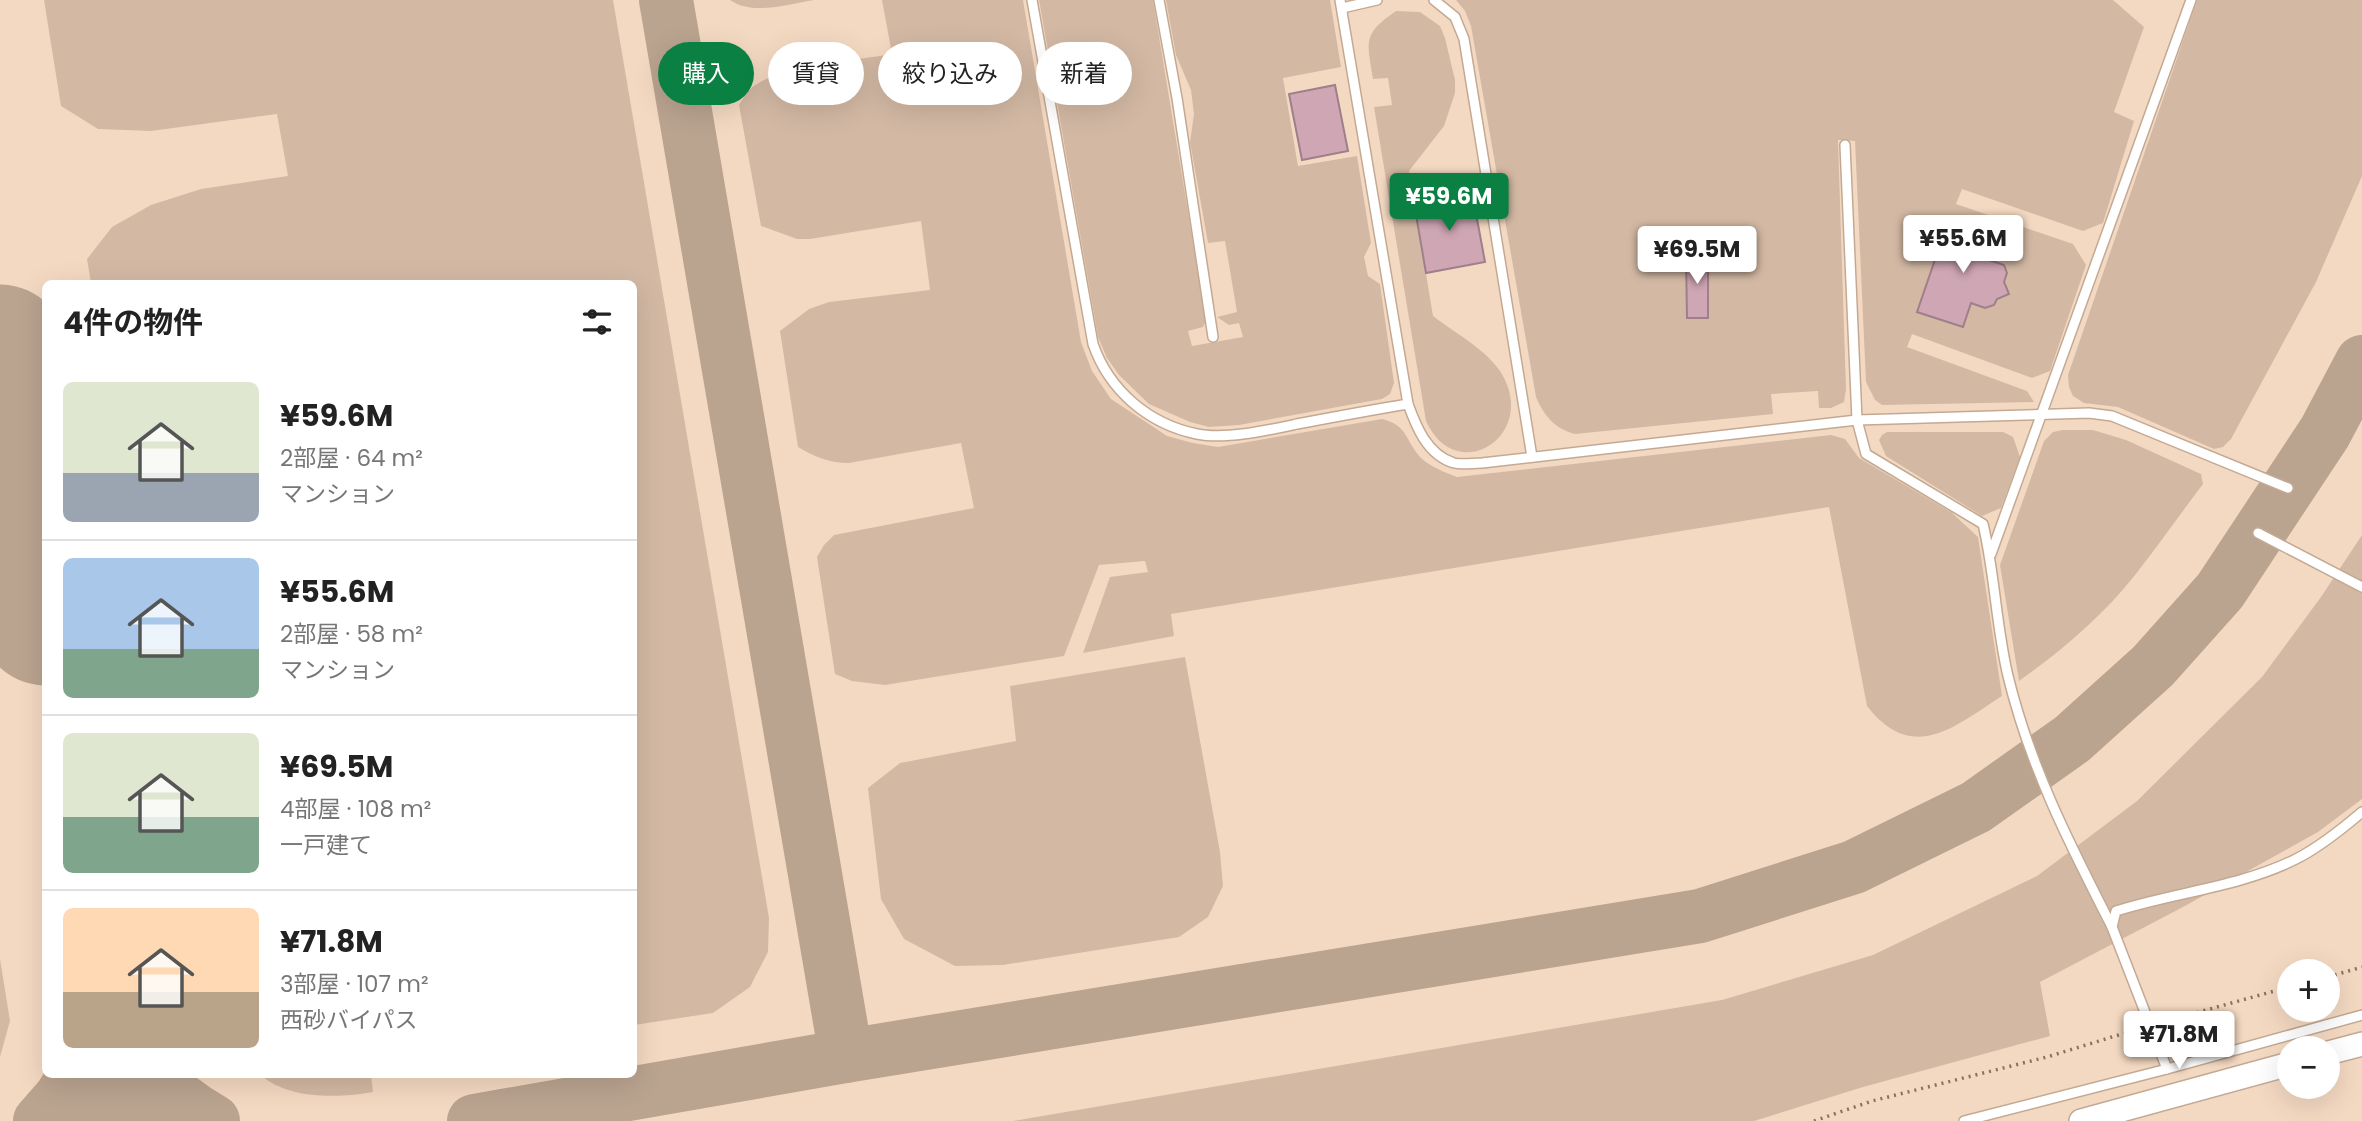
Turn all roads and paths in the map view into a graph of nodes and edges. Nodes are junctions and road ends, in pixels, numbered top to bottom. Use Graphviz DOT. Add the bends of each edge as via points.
graph roads {
  1 [pos="1032,0"];
  2 [pos="1159,0"];
  3 [pos="1377,0"];
  4 [pos="1434,0"];
  5 [pos="2191,0"];
  6 [pos="1341,4"];
  7 [pos="1845,145"];
  8 [pos="1213,337"];
  9 [pos="1408,404"];
  10 [pos="2041,416"];
  11 [pos="1857,420"];
  12 [pos="1532,457"];
  13 [pos="2288,488"];
  14 [pos="2258,533"];
  15 [pos="1990,556"];
  16 [pos="2362,587"];
  17 [pos="2362,812"];
  18 [pos="2112,927"];
  19 [pos="2362,967"];
  20 [pos="2340,973"];
  21 [pos="2277,990"];
  22 [pos="2362,1016"];
  23 [pos="2151,1026"];
  24 [pos="2362,1044"];
  25 [pos="2340,1050"];
  26 [pos="2277,1067"];
  27 [pos="2168,1069"];
  28 [pos="1814,1121"];
  29 [pos="1964,1121"];
  30 [pos="2081,1121"];
  1 -- 9 [label="lane" via="1093,344 1101,366 1128,399 1171,426 1199,435 1250,433"];
  2 -- 8 [label="lane"];
  3 -- 6 [label="lane"];
  4 -- 12 [label="lane" via="1455,16 1464,39"];
  5 -- 10 [label="lane"];
  6 -- 9 [label="lane"];
  7 -- 11 [label="lane"];
  9 -- 12 [label="lane" via="1419,433 1435,452 1454,463"];
  10 -- 11 [label="lane"];
  10 -- 13 [label="lane" via="2112,416"];
  10 -- 15 [label="lane"];
  11 -- 12 [label="lane"];
  11 -- 15 [label="lane" via="1866,454 1983,524"];
  14 -- 16 [label="lane"];
  15 -- 18 [label="lane" via="2008,675 2035,765"];
  17 -- 18 [label="lane" via="2297,858 2243,879 2116,911"];
  18 -- 23 [label="lane"];
  19 -- 20 [label="path"];
  21 -- 23 [label="path"];
  22 -- 27 [label="lane"];
  23 -- 27 [label="lane"];
  23 -- 28 [label="path" via="2047,1058 1872,1101"];
  24 -- 25 [label="street"];
  26 -- 30 [label="street"];
  27 -- 29 [label="lane"];
}
